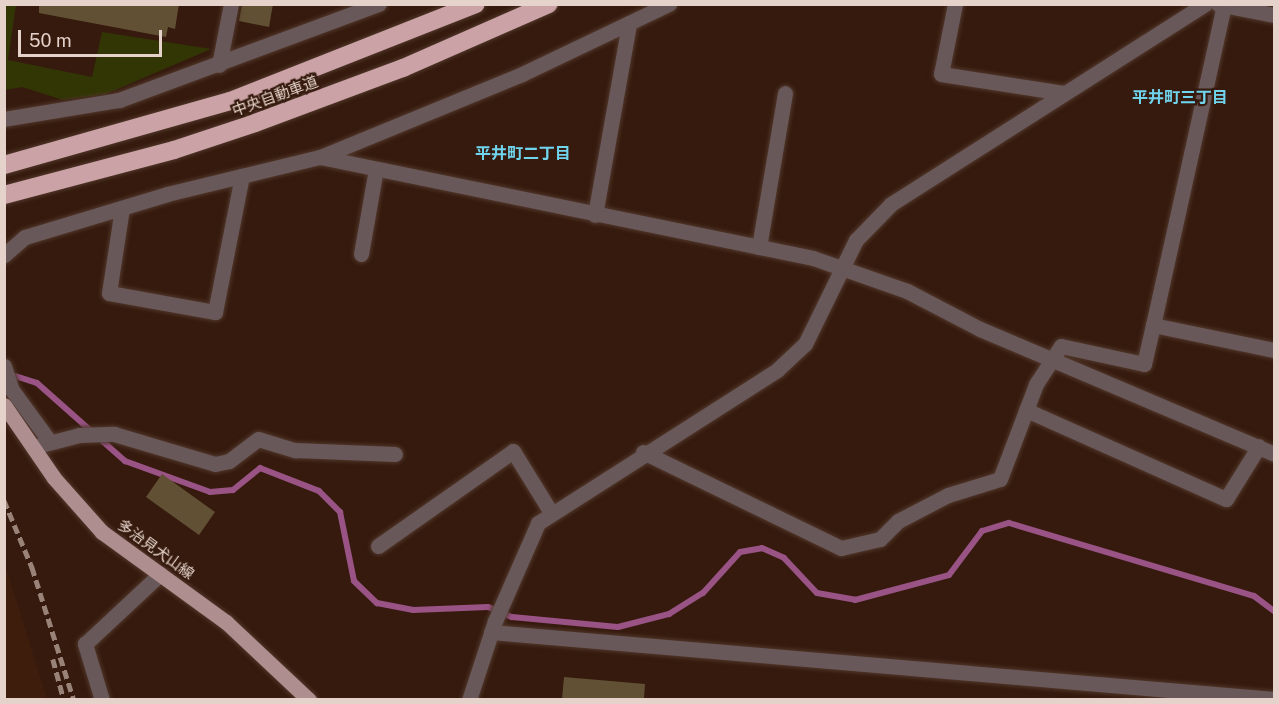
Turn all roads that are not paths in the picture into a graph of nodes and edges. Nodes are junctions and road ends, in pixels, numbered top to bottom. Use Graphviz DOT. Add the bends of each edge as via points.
graph roads {
  1 [pos="231,4"];
  2 [pos="476,4"];
  3 [pos="549,4"];
  4 [pos="669,4"];
  5 [pos="955,4"];
  6 [pos="1205,4"];
  7 [pos="379,5"];
  8 [pos="1221,5"];
  9 [pos="1275,15"];
  10 [pos="629,25"];
  11 [pos="219,65"];
  12 [pos="785,93"];
  13 [pos="1064,93"];
  14 [pos="4,119"];
  15 [pos="320,157"];
  16 [pos="4,165"];
  17 [pos="376,169"];
  18 [pos="242,176"];
  19 [pos="4,195"];
  20 [pos="122,208"];
  21 [pos="595,215"];
  22 [pos="759,247"];
  23 [pos="361,254"];
  24 [pos="4,255"];
  25 [pos="842,269"];
  26 [pos="1153,325"];
  27 [pos="1275,350"];
  28 [pos="1052,358"];
  29 [pos="4,366"];
  30 [pos="4,405"];
  31 [pos="1026,410"];
  32 [pos="50,442"];
  33 [pos="1258,446"];
  34 [pos="33,447"];
  35 [pos="643,452"];
  36 [pos="395,453"];
  37 [pos="1275,454"];
  38 [pos="550,511"];
  39 [pos="378,546"];
  40 [pos="160,574"];
  41 [pos="493,627"];
  42 [pos="1157,695"];
  43 [pos="102,699"];
  44 [pos="309,699"];
  45 [pos="468,699"];
  46 [pos="1275,699"];
  1 -- 11 [label="street"];
  2 -- 16 [label="highway, 中央自動車道" via="230,101"];
  3 -- 19 [label="highway, 中央自動車道" via="403,68 255,123 174,150"];
  4 -- 10 [label="street"];
  5 -- 13 [label="street" via="941,74"];
  6 -- 13 [label="street"];
  7 -- 11 [label="street"];
  8 -- 9 [label="street"];
  8 -- 26 [label="street"];
  10 -- 15 [label="street"];
  10 -- 21 [label="street"];
  11 -- 14 [label="street" via="119,100"];
  12 -- 22 [label="street"];
  13 -- 25 [label="street" via="891,204 856,240"];
  15 -- 17 [label="street"];
  15 -- 18 [label="street"];
  17 -- 21 [label="street"];
  17 -- 23 [label="street"];
  18 -- 20 [label="street"];
  18 -- 20 [label="street" via="215,312 109,293"];
  20 -- 24 [label="street" via="25,237"];
  21 -- 22 [label="street"];
  22 -- 25 [label="street"];
  25 -- 28 [label="street" via="907,291 980,329"];
  25 -- 35 [label="street" via="805,344 777,370"];
  26 -- 27 [label="street"];
  26 -- 28 [label="street" via="1144,364 1061,346"];
  28 -- 31 [label="street"];
  28 -- 33 [label="street"];
  29 -- 32 [label="street" via="12,390"];
  30 -- 34 [label="main road, 多治見犬山線"];
  31 -- 33 [label="street" via="1226,499"];
  31 -- 35 [label="street" via="1000,479 948,495 898,521 880,539 841,548"];
  32 -- 34 [label="street"];
  32 -- 36 [label="street" via="79,435 114,434 215,464 229,461 258,439 295,450"];
  33 -- 37 [label="street"];
  34 -- 40 [label="main road, 多治見犬山線" via="102,532"];
  35 -- 38 [label="street"];
  38 -- 39 [label="street" via="513,452"];
  38 -- 41 [label="street" via="538,523"];
  40 -- 43 [label="street" via="86,644"];
  40 -- 44 [label="main road, 多治見犬山線" via="226,622"];
  41 -- 42 [label="street"];
  41 -- 45 [label="street"];
  42 -- 46 [label="street"];
}
